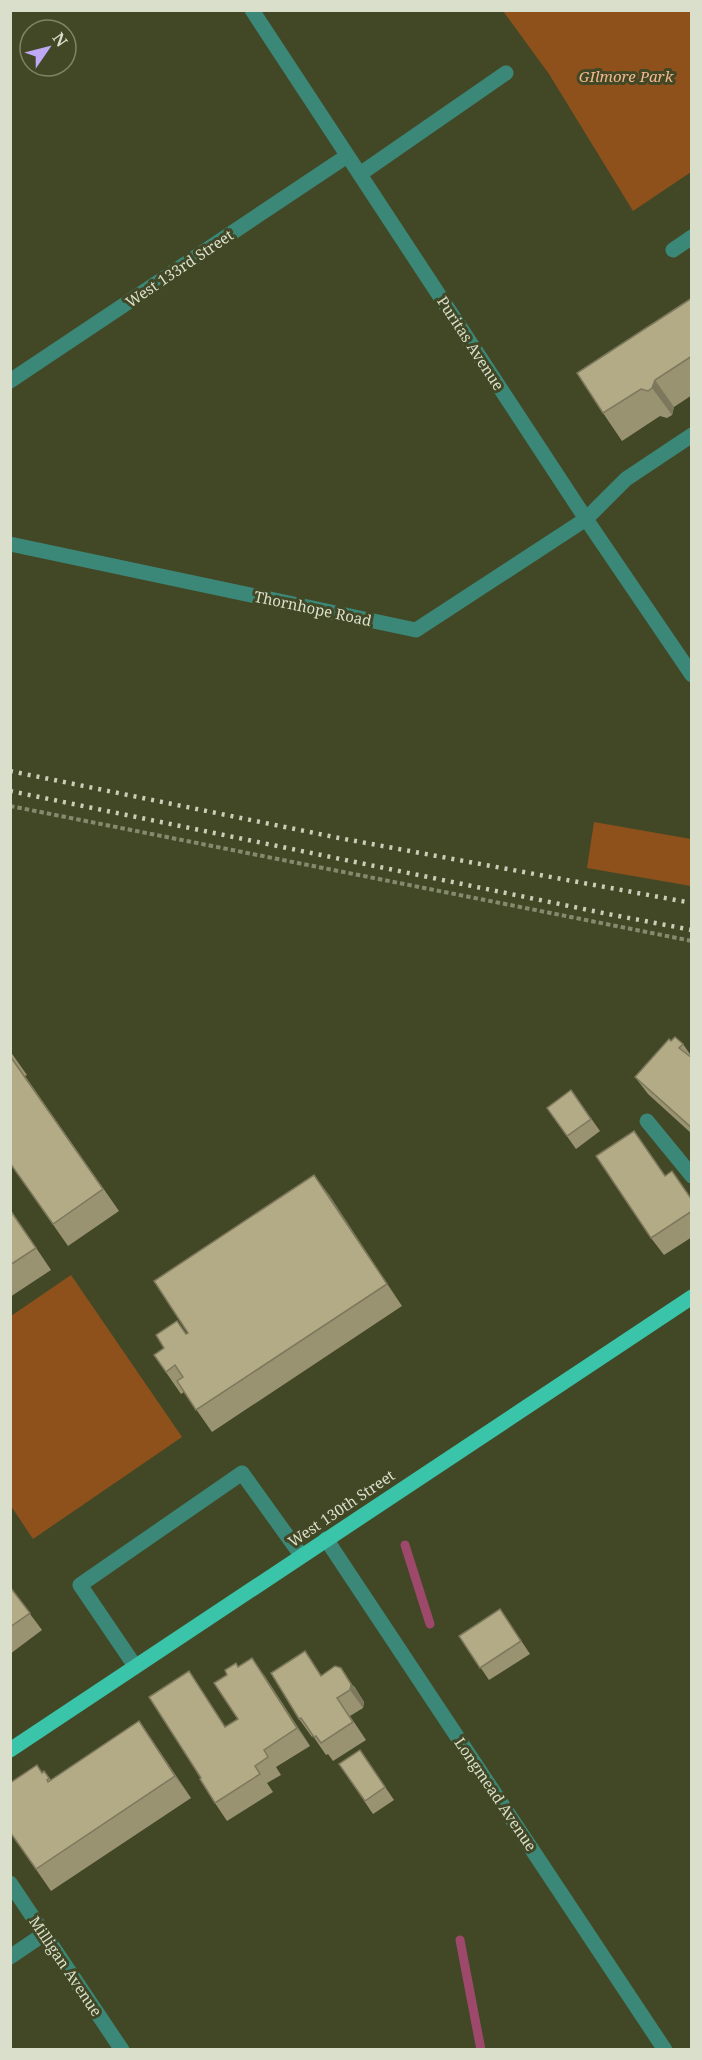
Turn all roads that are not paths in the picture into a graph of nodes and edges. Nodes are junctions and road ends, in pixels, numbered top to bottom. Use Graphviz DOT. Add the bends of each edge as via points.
graph roads {
  1 [pos="252,10"];
  2 [pos="506,73"];
  3 [pos="347,156"];
  4 [pos="360,174"];
  5 [pos="692,237"];
  6 [pos="673,250"];
  7 [pos="10,381"];
  8 [pos="692,435"];
  9 [pos="586,519"];
  10 [pos="10,544"];
  11 [pos="692,675"];
  12 [pos="647,1121"];
  13 [pos="692,1176"];
  14 [pos="692,1297"];
  15 [pos="326,1539"];
  16 [pos="301,1555"];
  17 [pos="135,1666"];
  18 [pos="10,1749"];
  19 [pos="10,1883"];
  20 [pos="45,1934"];
  21 [pos="10,1957"];
  22 [pos="122,2049"];
  23 [pos="665,2049"];
  1 -- 3 [label="street, Puritas Avenue"];
  2 -- 4 [label="street"];
  3 -- 4 [label="street, Puritas Avenue"];
  3 -- 7 [label="street, West 133rd Street"];
  4 -- 9 [label="street, Puritas Avenue"];
  5 -- 6 [label="street"];
  8 -- 9 [label="street, Thornhope Road" via="626,479"];
  9 -- 10 [label="street, Thornhope Road" via="416,630"];
  9 -- 11 [label="street, Puritas Avenue"];
  12 -- 13 [label="street"];
  14 -- 15 [label="main road, West 130th Street"];
  15 -- 16 [label="main road, West 130th Street"];
  15 -- 23 [label="street, Longmead Avenue"];
  16 -- 17 [label="main road, West 130th Street"];
  16 -- 17 [label="street" via="242,1473 80,1585"];
  17 -- 18 [label="main road, West 130th Street"];
  19 -- 20 [label="street, Milligan Avenue"];
  20 -- 21 [label="street"];
  20 -- 22 [label="street, Milligan Avenue"];
}
